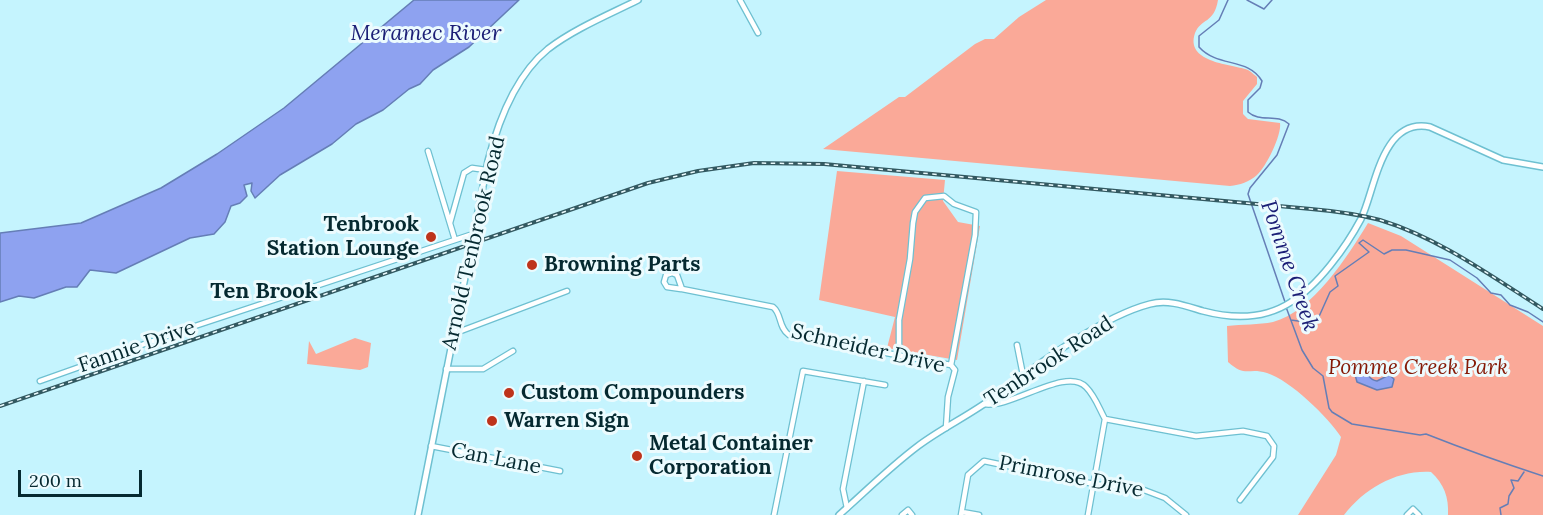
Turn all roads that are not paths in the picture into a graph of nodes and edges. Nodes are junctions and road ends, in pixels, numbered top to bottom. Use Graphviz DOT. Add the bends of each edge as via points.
graph roads {
  1 [pos="638,0"];
  2 [pos="740,0"];
  3 [pos="758,33"];
  4 [pos="428,151"];
  5 [pos="1543,167"];
  6 [pos="486,170"];
  7 [pos="450,223"];
  8 [pos="473,234"];
  9 [pos="455,240"];
  10 [pos="681,289"];
  11 [pos="567,291"];
  12 [pos="453,334"];
  13 [pos="1017,345"];
  14 [pos="513,351"];
  15 [pos="899,356"];
  16 [pos="951,365"];
  17 [pos="446,369"];
  18 [pos="1023,375"];
  19 [pos="40,381"];
  20 [pos="864,381"];
  21 [pos="885,386"];
  22 [pos="984,404"];
  23 [pos="1105,419"];
  24 [pos="946,428"];
  25 [pos="431,446"];
  26 [pos="560,471"];
  27 [pos="1094,484"];
  28 [pos="1240,500"];
  29 [pos="847,508"];
  30 [pos="962,513"];
  31 [pos="418,515"];
  32 [pos="774,515"];
  33 [pos="839,515"];
  34 [pos="902,515"];
  35 [pos="912,515"];
  36 [pos="979,515"];
  37 [pos="1088,515"];
  38 [pos="1186,515"];
  39 [pos="1407,515"];
  40 [pos="1419,515"];
  1 -- 6 [label="street, Arnold Tenbrook Road" via="561,40 535,62 508,108"];
  2 -- 3 [label="street"];
  4 -- 7 [label="street"];
  5 -- 18 [label="street, Tenbrook Road" via="1503,160 1430,126 1417,126 1391,144 1378,165 1358,223 1310,288 1283,307 1246,316 1153,303 1108,323"];
  6 -- 7 [label="street" via="472,168 464,173"];
  6 -- 8 [label="street, Arnold Tenbrook Road"];
  7 -- 9 [label="street"];
  8 -- 9 [label="street, Fannie Drive"];
  8 -- 12 [label="street, Arnold Tenbrook Road"];
  9 -- 19 [label="street, Fannie Drive"];
  10 -- 15 [label="street, Schneider Drive" via="773,307 789,335"];
  11 -- 12 [label="street"];
  12 -- 17 [label="street, Arnold Tenbrook Road"];
  13 -- 18 [label="street"];
  14 -- 17 [label="street" via="483,369"];
  15 -- 16 [label="street, Schneider Drive"];
  15 -- 16 [label="street" via="899,320 915,212 925,198 944,196 976,212"];
  16 -- 24 [label="street, Schneider Drive" via="955,370 946,408"];
  17 -- 25 [label="street, Arnold Tenbrook Road"];
  18 -- 22 [label="street, Tenbrook Road"];
  20 -- 21 [label="street"];
  20 -- 29 [label="street" via="843,489"];
  20 -- 32 [label="street" via="803,371"];
  22 -- 23 [label="street" via="1001,404 1051,385 1077,381 1087,387"];
  22 -- 24 [label="street, Tenbrook Road"];
  23 -- 27 [label="street"];
  23 -- 28 [label="street" via="1196,436 1243,431 1267,436 1274,446 1273,457"];
  24 -- 29 [label="street, Tenbrook Road" via="908,454"];
  25 -- 26 [label="street, Can Lane"];
  25 -- 31 [label="street, Arnold Tenbrook Road"];
  27 -- 30 [label="street, Primrose Drive" via="984,461 968,474"];
  27 -- 37 [label="street"];
  27 -- 38 [label="street, Primrose Drive" via="1153,493"];
  29 -- 33 [label="street, Tenbrook Road"];
  30 -- 36 [label="street"];
  34 -- 35 [label="street" via="908,510"];
  39 -- 40 [label="street" via="1413,510"];
}
